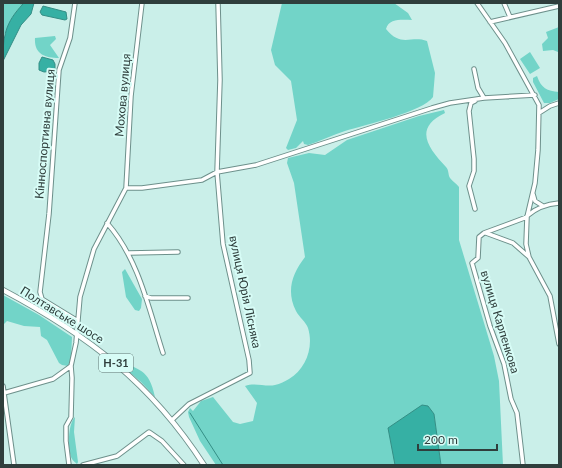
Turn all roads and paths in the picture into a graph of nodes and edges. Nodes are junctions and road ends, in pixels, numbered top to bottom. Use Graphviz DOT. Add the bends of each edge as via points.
graph roads {
  1 [pos="75,3"];
  2 [pos="142,3"];
  3 [pos="218,3"];
  4 [pos="477,3"];
  5 [pos="504,3"];
  6 [pos="559,6"];
  7 [pos="510,17"];
  8 [pos="490,22"];
  9 [pos="474,69"];
  10 [pos="535,95"];
  11 [pos="484,98"];
  12 [pos="478,99"];
  13 [pos="559,103"];
  14 [pos="539,113"];
  15 [pos="217,172"];
  16 [pos="126,188"];
  17 [pos="533,192"];
  18 [pos="559,203"];
  19 [pos="543,206"];
  20 [pos="475,209"];
  21 [pos="527,217"];
  22 [pos="107,223"];
  23 [pos="484,233"];
  24 [pos="178,252"];
  25 [pos="129,253"];
  26 [pos="529,257"];
  27 [pos="3,290"];
  28 [pos="145,296"];
  29 [pos="188,298"];
  30 [pos="78,321"];
  31 [pos="76,334"];
  32 [pos="559,344"];
  33 [pos="164,354"];
  34 [pos="70,366"];
  35 [pos="3,386"];
  36 [pos="4,393"];
  37 [pos="172,420"];
  38 [pos="14,465"];
  39 [pos="69,465"];
  40 [pos="83,465"];
  41 [pos="184,465"];
  42 [pos="204,465"];
  43 [pos="523,465"];
  1 -- 30 [label="street, Кінноспортивна вулиця" via="70,38 59,70 40,297"];
  2 -- 16 [label="street, Мохова вулиця" via="131,96"];
  3 -- 15 [label="street, вулиця Юрія Лісняка" via="220,80"];
  4 -- 8 [label="street"];
  5 -- 7 [label="street"];
  6 -- 7 [label="street"];
  7 -- 8 [label="street"];
  8 -- 10 [label="street"];
  9 -- 11 [label="street" via="478,88"];
  10 -- 11 [label="street"];
  10 -- 14 [label="street"];
  11 -- 12 [label="street"];
  12 -- 15 [label="street" via="450,102 256,165"];
  12 -- 20 [label="street" via="471,103 469,111 474,171 469,186"];
  13 -- 14 [label="street"];
  14 -- 17 [label="street"];
  15 -- 16 [label="street" via="202,180 187,183"];
  15 -- 37 [label="street, вулиця Юрія Лісняка" via="223,247 250,374 189,404"];
  16 -- 22 [label="street, Мохова вулиця"];
  17 -- 19 [label="street" via="535,201"];
  17 -- 21 [label="street"];
  18 -- 19 [label="street"];
  19 -- 21 [label="street"];
  21 -- 23 [label="street"];
  21 -- 26 [label="street" via="526,244"];
  22 -- 25 [label="street"];
  22 -- 30 [label="street, Мохова вулиця" via="94,249 80,297"];
  23 -- 26 [label="street" via="512,243"];
  23 -- 43 [label="street, вулиця Карпенкова" via="479,237 478,258 472,263 517,413"];
  24 -- 25 [label="street"];
  25 -- 28 [label="street"];
  26 -- 32 [label="street" via="550,296"];
  27 -- 31 [label="main road, Полтавське шосе / Н-31"];
  28 -- 29 [label="street"];
  28 -- 33 [label="street"];
  30 -- 31 [label="street, Мохова вулиця"];
  31 -- 34 [label="street, Мохова вулиця"];
  31 -- 37 [label="main road, Полтавське шосе / Н-31" via="108,356 138,382"];
  34 -- 36 [label="street" via="53,379"];
  34 -- 39 [label="street, Мохова вулиця" via="71,417 66,426"];
  35 -- 36 [label="street"];
  36 -- 38 [label="street"];
  37 -- 42 [label="main road, Полтавське шосе / Н-31"];
  40 -- 41 [label="street" via="117,456 147,433 162,441"];
}
